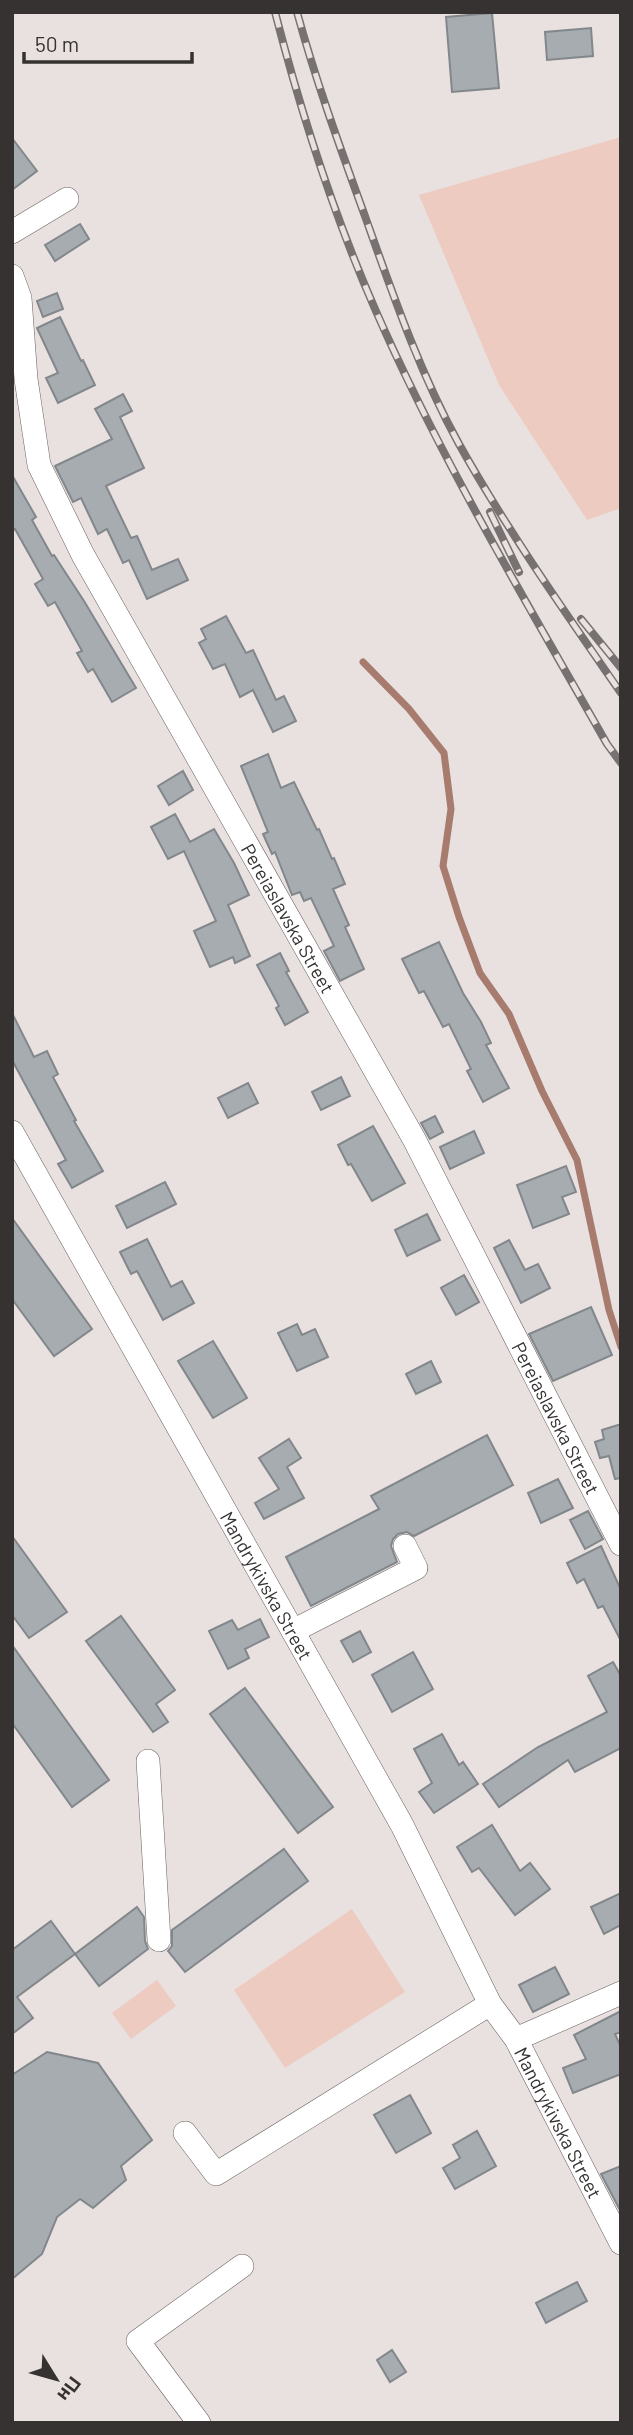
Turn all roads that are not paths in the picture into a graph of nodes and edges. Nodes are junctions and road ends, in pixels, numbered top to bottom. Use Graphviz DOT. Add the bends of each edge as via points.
graph roads {
  1 [pos="67,199"];
  2 [pos="12,232"];
  3 [pos="12,276"];
  4 [pos="12,1132"];
  5 [pos="621,1544"];
  6 [pos="405,1546"];
  7 [pos="293,1631"];
  8 [pos="148,1761"];
  9 [pos="159,1940"];
  10 [pos="621,1993"];
  11 [pos="490,2004"];
  12 [pos="516,2039"];
  13 [pos="185,2133"];
  14 [pos="621,2243"];
  15 [pos="242,2266"];
  16 [pos="198,2423"];
  1 -- 2 [label="street"];
  3 -- 5 [label="street, Pereiaslavska Street" via="20,298 39,465 83,555 414,1139"];
  4 -- 7 [label="street, Mandrykivska Street"];
  6 -- 7 [label="street" via="416,1568"];
  7 -- 11 [label="street, Mandrykivska Street" via="402,1825"];
  8 -- 9 [label="street"];
  10 -- 12 [label="street, Mandrykivska Street"];
  11 -- 12 [label="street, Mandrykivska Street"];
  11 -- 13 [label="street" via="216,2174"];
  12 -- 14 [label="street, Mandrykivska Street"];
  15 -- 16 [label="street" via="138,2341"];
}
